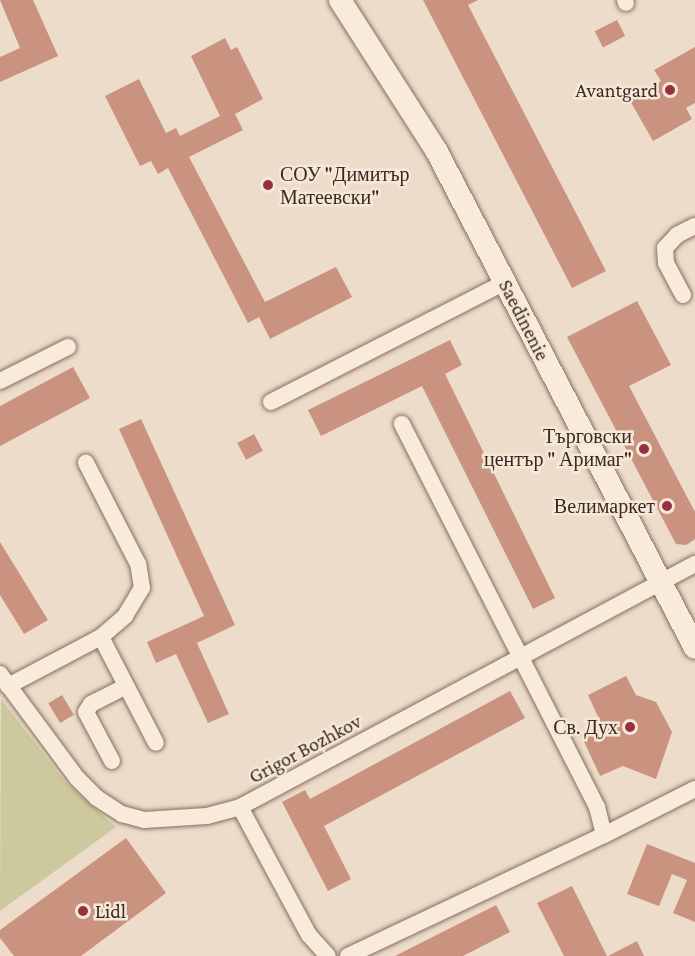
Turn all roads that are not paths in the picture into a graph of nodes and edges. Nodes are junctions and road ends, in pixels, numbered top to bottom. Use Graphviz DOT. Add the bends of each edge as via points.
graph roads {
  1 [pos="340,0"];
  2 [pos="695,226"];
  3 [pos="504,283"];
  4 [pos="683,295"];
  5 [pos="68,347"];
  6 [pos="0,381"];
  7 [pos="271,402"];
  8 [pos="402,424"];
  9 [pos="86,463"];
  10 [pos="695,564"];
  11 [pos="661,583"];
  12 [pos="101,637"];
  13 [pos="695,648"];
  14 [pos="521,659"];
  15 [pos="4,680"];
  16 [pos="126,686"];
  17 [pos="156,743"];
  18 [pos="112,761"];
  19 [pos="695,789"];
  20 [pos="240,807"];
  21 [pos="604,835"];
  22 [pos="328,956"];
  23 [pos="348,956"];
  1 -- 3 [label="street, Saedinenie" via="436,150"];
  2 -- 4 [label="street" via="665,248 666,262"];
  3 -- 7 [label="street"];
  3 -- 11 [label="street, Saedinenie"];
  5 -- 6 [label="street"];
  8 -- 14 [label="street"];
  9 -- 12 [label="street" via="138,564 142,588 125,616"];
  10 -- 11 [label="street, Grigor Bozhkov"];
  11 -- 13 [label="street, Saedinenie"];
  11 -- 14 [label="street, Grigor Bozhkov"];
  12 -- 15 [label="street"];
  12 -- 16 [label="street"];
  14 -- 20 [label="street, Grigor Bozhkov"];
  14 -- 21 [label="street" via="597,807"];
  15 -- 20 [label="street, Grigor Bozhkov" via="77,778 97,798 122,814 166,820 207,816"];
  16 -- 17 [label="street"];
  16 -- 18 [label="street" via="91,704 86,711"];
  19 -- 21 [label="street"];
  20 -- 22 [label="street" via="309,935"];
  21 -- 23 [label="street"];
}
